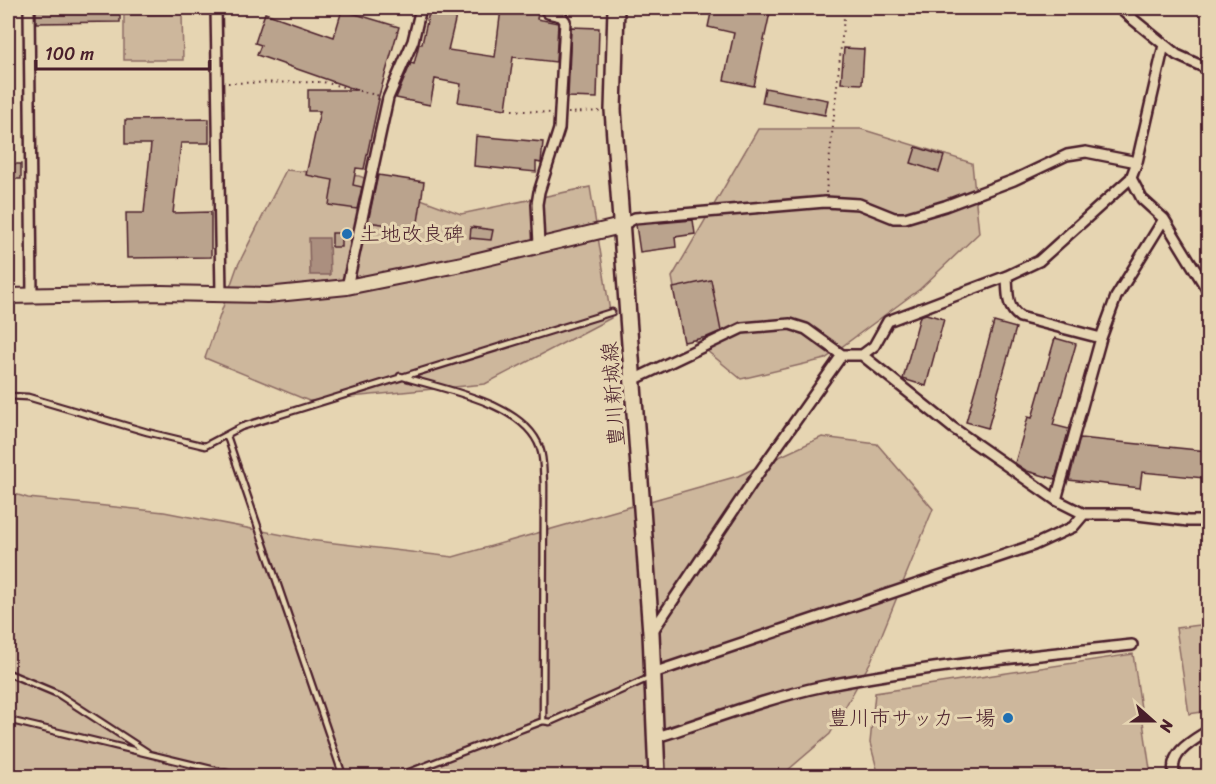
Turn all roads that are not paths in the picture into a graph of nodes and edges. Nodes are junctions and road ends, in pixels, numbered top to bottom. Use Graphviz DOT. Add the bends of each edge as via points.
graph roads {
  1 [pos="29,8"];
  2 [pos="216,8"];
  3 [pos="421,8"];
  4 [pos="544,8"];
  5 [pos="616,8"];
  6 [pos="1119,8"];
  7 [pos="1164,45"];
  8 [pos="1209,69"];
  9 [pos="1137,162"];
  10 [pos="1131,178"];
  11 [pos="1164,219"];
  12 [pos="621,226"];
  13 [pos="539,244"];
  14 [pos="1007,276"];
  15 [pos="347,287"];
  16 [pos="1209,291"];
  17 [pos="220,294"];
  18 [pos="8,296"];
  19 [pos="32,296"];
  20 [pos="612,312"];
  21 [pos="1101,338"];
  22 [pos="842,355"];
  23 [pos="862,355"];
  24 [pos="400,376"];
  25 [pos="633,380"];
  26 [pos="8,396"];
  27 [pos="227,436"];
  28 [pos="1056,500"];
  29 [pos="1084,514"];
  30 [pos="1209,521"];
  31 [pos="651,633"];
  32 [pos="1132,645"];
  33 [pos="8,673"];
  34 [pos="654,676"];
  35 [pos="8,720"];
  36 [pos="543,721"];
  37 [pos="1209,731"];
  38 [pos="654,738"];
  39 [pos="152,755"];
  40 [pos="240,777"];
  41 [pos="343,777"];
  42 [pos="399,777"];
  43 [pos="657,777"];
  44 [pos="1175,777"];
  1 -- 19 [label="street"];
  2 -- 17 [label="street"];
  3 -- 15 [label="street" via="413,41 388,98"];
  4 -- 13 [label="street" via="565,21 559,129 537,204"];
  5 -- 12 [label="main road, 豊川新城線" via="613,110"];
  6 -- 7 [label="street"];
  7 -- 8 [label="street"];
  7 -- 9 [label="street"];
  9 -- 10 [label="street"];
  9 -- 12 [label="street" via="1086,152 1067,155 1014,180 905,218 894,218 859,204 825,202 635,218"];
  10 -- 11 [label="street" via="1142,199"];
  10 -- 14 [label="street" via="1039,261"];
  11 -- 16 [label="street"];
  11 -- 21 [label="street" via="1116,297"];
  12 -- 13 [label="street"];
  12 -- 25 [label="main road, 豊川新城線"];
  13 -- 15 [label="street"];
  14 -- 21 [label="street" via="1010,305 1020,317"];
  14 -- 23 [label="street" via="888,321 874,346"];
  15 -- 17 [label="street" via="267,295"];
  17 -- 19 [label="street"];
  18 -- 19 [label="street"];
  20 -- 24 [label="lane"];
  21 -- 28 [label="street"];
  22 -- 23 [label="street"];
  22 -- 25 [label="street" via="806,329 790,324 742,328"];
  22 -- 31 [label="street"];
  23 -- 28 [label="street" via="952,428"];
  24 -- 27 [label="lane" via="241,427"];
  24 -- 36 [label="lane" via="489,403 519,420 539,446 544,484"];
  25 -- 31 [label="main road, 豊川新城線"];
  26 -- 27 [label="lane" via="28,397 205,446"];
  27 -- 41 [label="lane"];
  28 -- 29 [label="street"];
  29 -- 30 [label="street"];
  29 -- 34 [label="street" via="1073,527 1034,545 656,672"];
  31 -- 34 [label="main road, 豊川新城線"];
  32 -- 38 [label="street" via="990,660 823,687"];
  33 -- 39 [label="lane" via="58,694"];
  34 -- 36 [label="lane" via="550,722"];
  34 -- 38 [label="main road, 豊川新城線"];
  35 -- 39 [label="lane"];
  36 -- 42 [label="lane"];
  37 -- 44 [label="street" via="1176,756 1172,769"];
  38 -- 43 [label="main road, 豊川新城線"];
  39 -- 40 [label="lane"];
}
